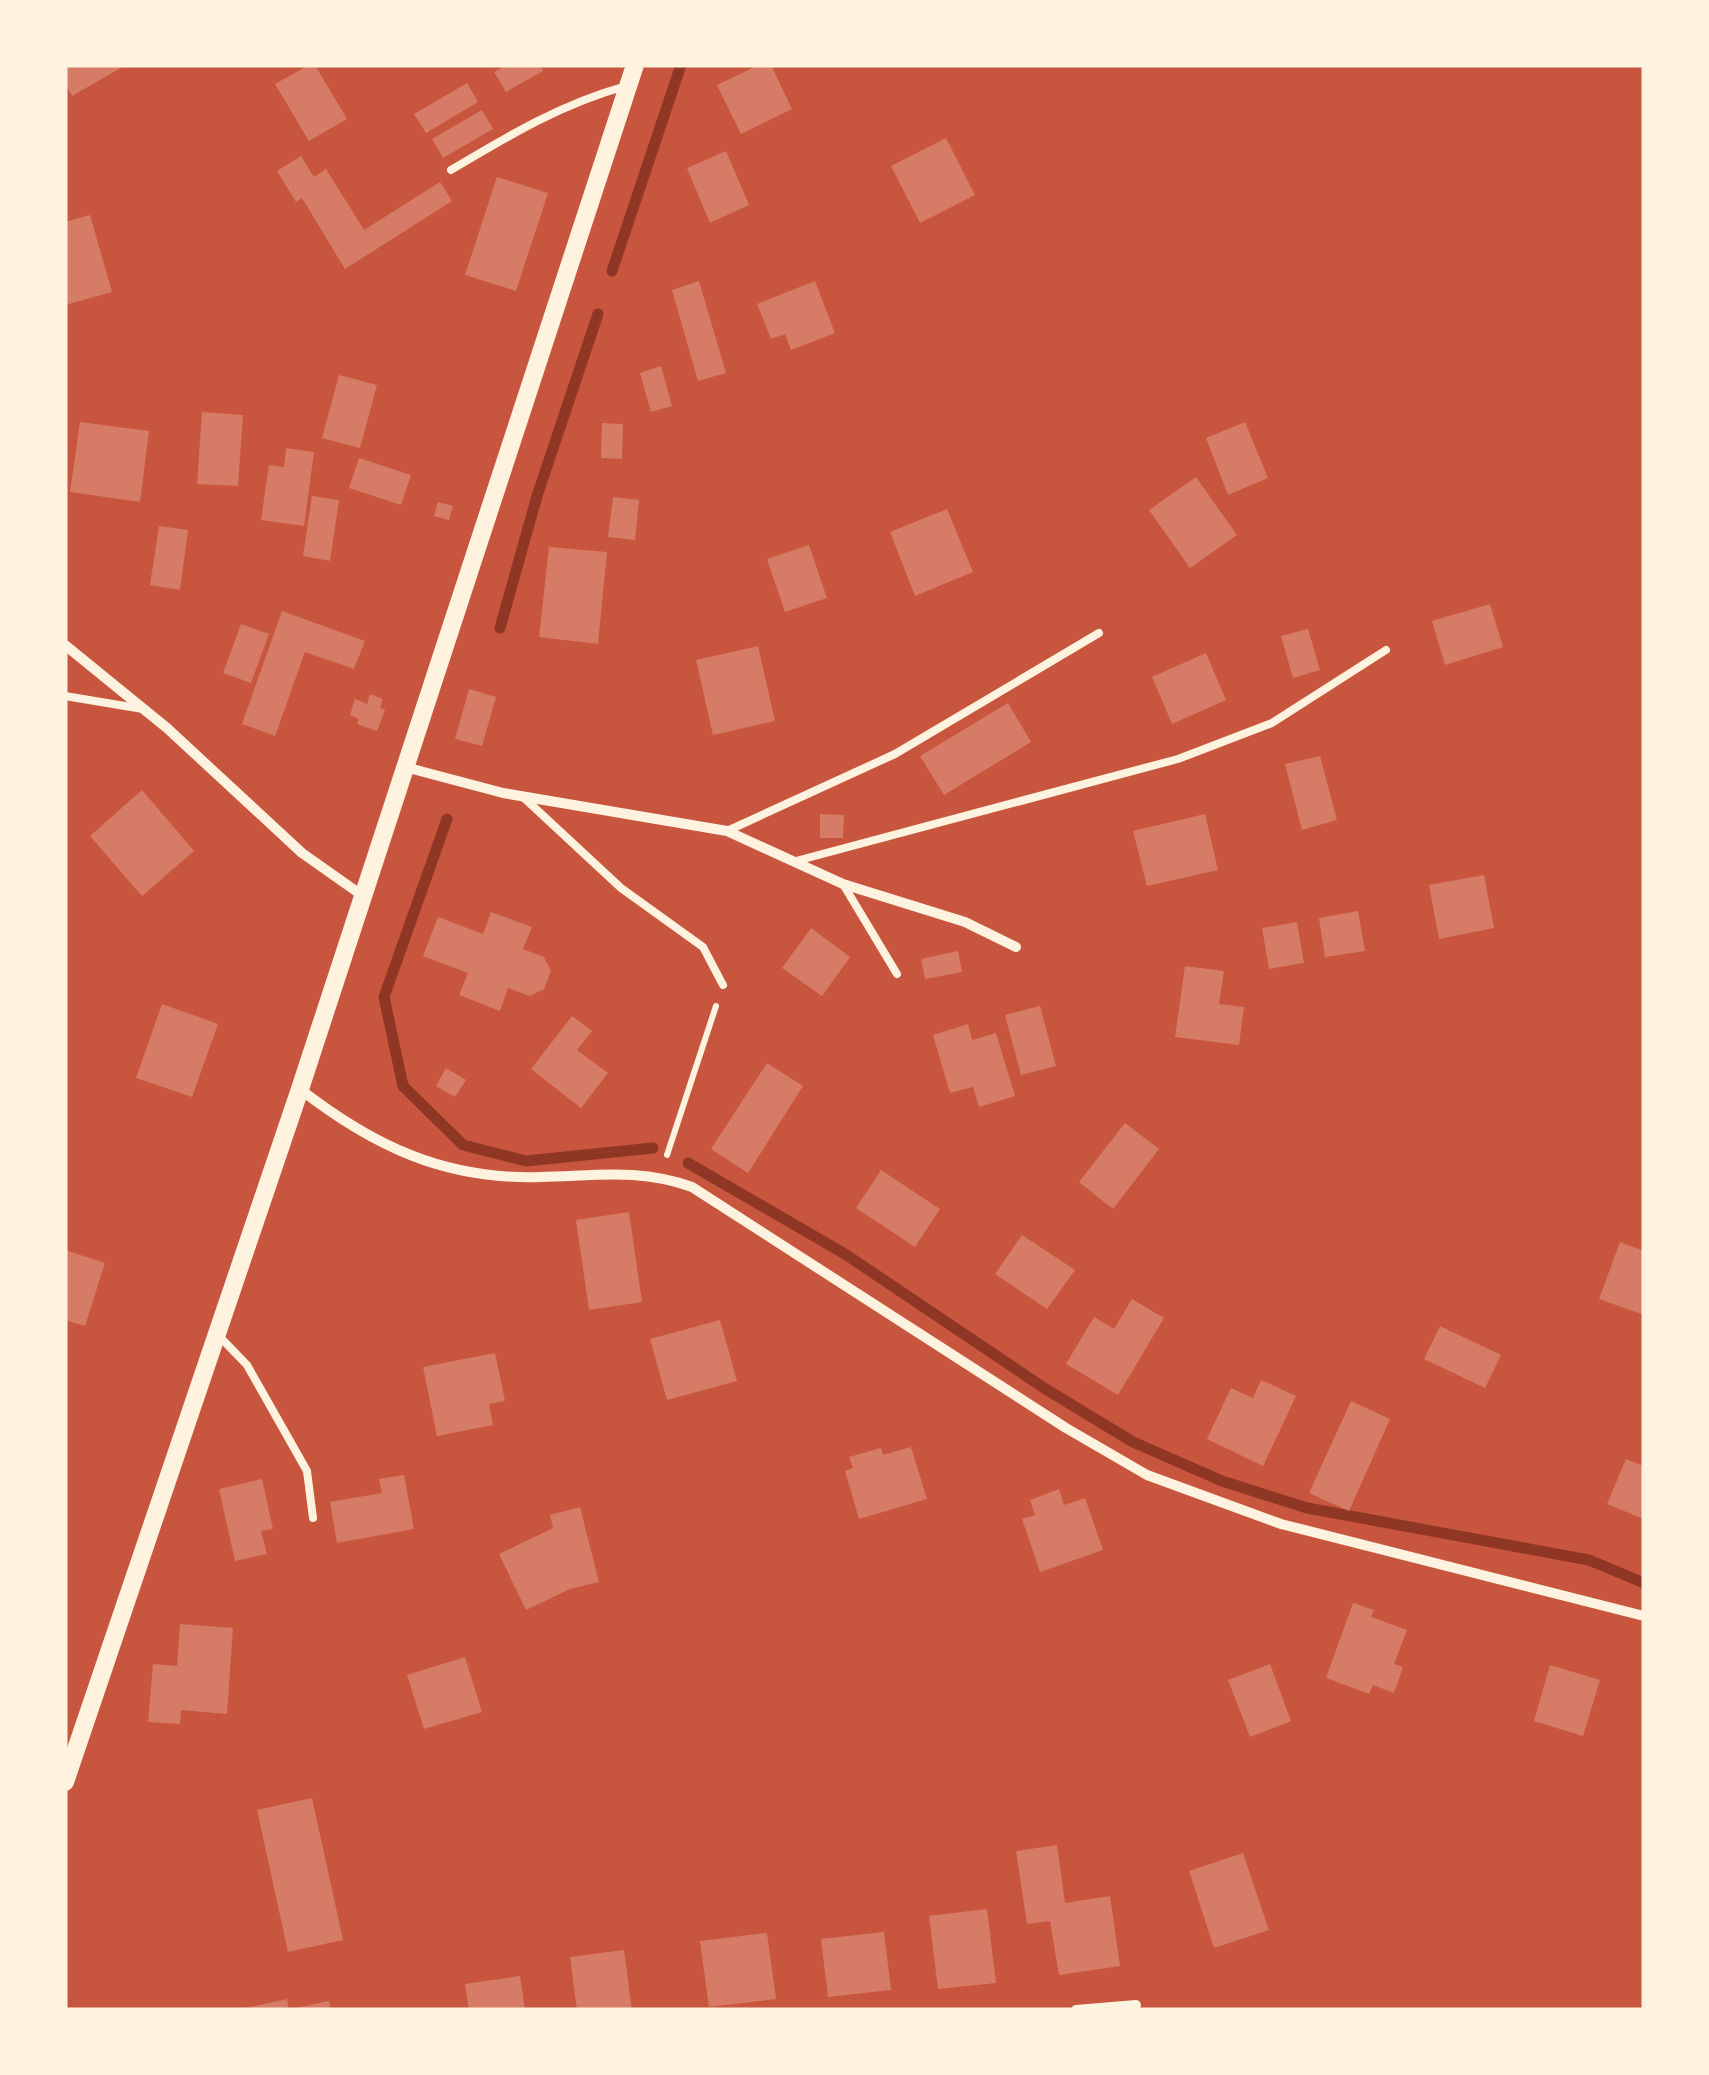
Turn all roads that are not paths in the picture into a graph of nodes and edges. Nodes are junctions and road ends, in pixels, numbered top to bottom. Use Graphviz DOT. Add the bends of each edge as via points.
graph roads {
  1 [pos="635,65"];
  2 [pos="628,86"];
  3 [pos="451,170"];
  4 [pos="1099,633"];
  5 [pos="65,645"];
  6 [pos="1386,650"];
  7 [pos="65,696"];
  8 [pos="143,709"];
  9 [pos="405,766"];
  10 [pos="522,796"];
  11 [pos="727,831"];
  12 [pos="796,861"];
  13 [pos="844,884"];
  14 [pos="363,896"];
  15 [pos="1016,947"];
  16 [pos="897,974"];
  17 [pos="723,985"];
  18 [pos="300,1089"];
  19 [pos="217,1334"];
  20 [pos="313,1518"];
  21 [pos="1644,1616"];
  22 [pos="65,1782"];
  23 [pos="1136,2005"];
  24 [pos="1076,2010"];
  1 -- 2 [label="street"];
  2 -- 3 [label="lane" via="586,96"];
  2 -- 9 [label="street"];
  4 -- 11 [label="lane" via="895,754"];
  5 -- 8 [label="street"];
  6 -- 12 [label="lane" via="1272,723 1178,759"];
  7 -- 8 [label="lane"];
  8 -- 14 [label="street" via="302,853"];
  9 -- 10 [label="street"];
  9 -- 14 [label="street"];
  10 -- 11 [label="street"];
  10 -- 17 [label="lane" via="621,888 703,947"];
  11 -- 12 [label="street"];
  12 -- 13 [label="street"];
  13 -- 15 [label="street" via="966,922"];
  13 -- 16 [label="lane"];
  14 -- 18 [label="street"];
  18 -- 19 [label="street"];
  18 -- 21 [label="street" via="394,1150 465,1171 536,1177 618,1172 692,1187 1146,1475 1280,1524"];
  19 -- 20 [label="lane" via="247,1365 307,1471"];
  19 -- 22 [label="street"];
  23 -- 24 [label="street"];
}
